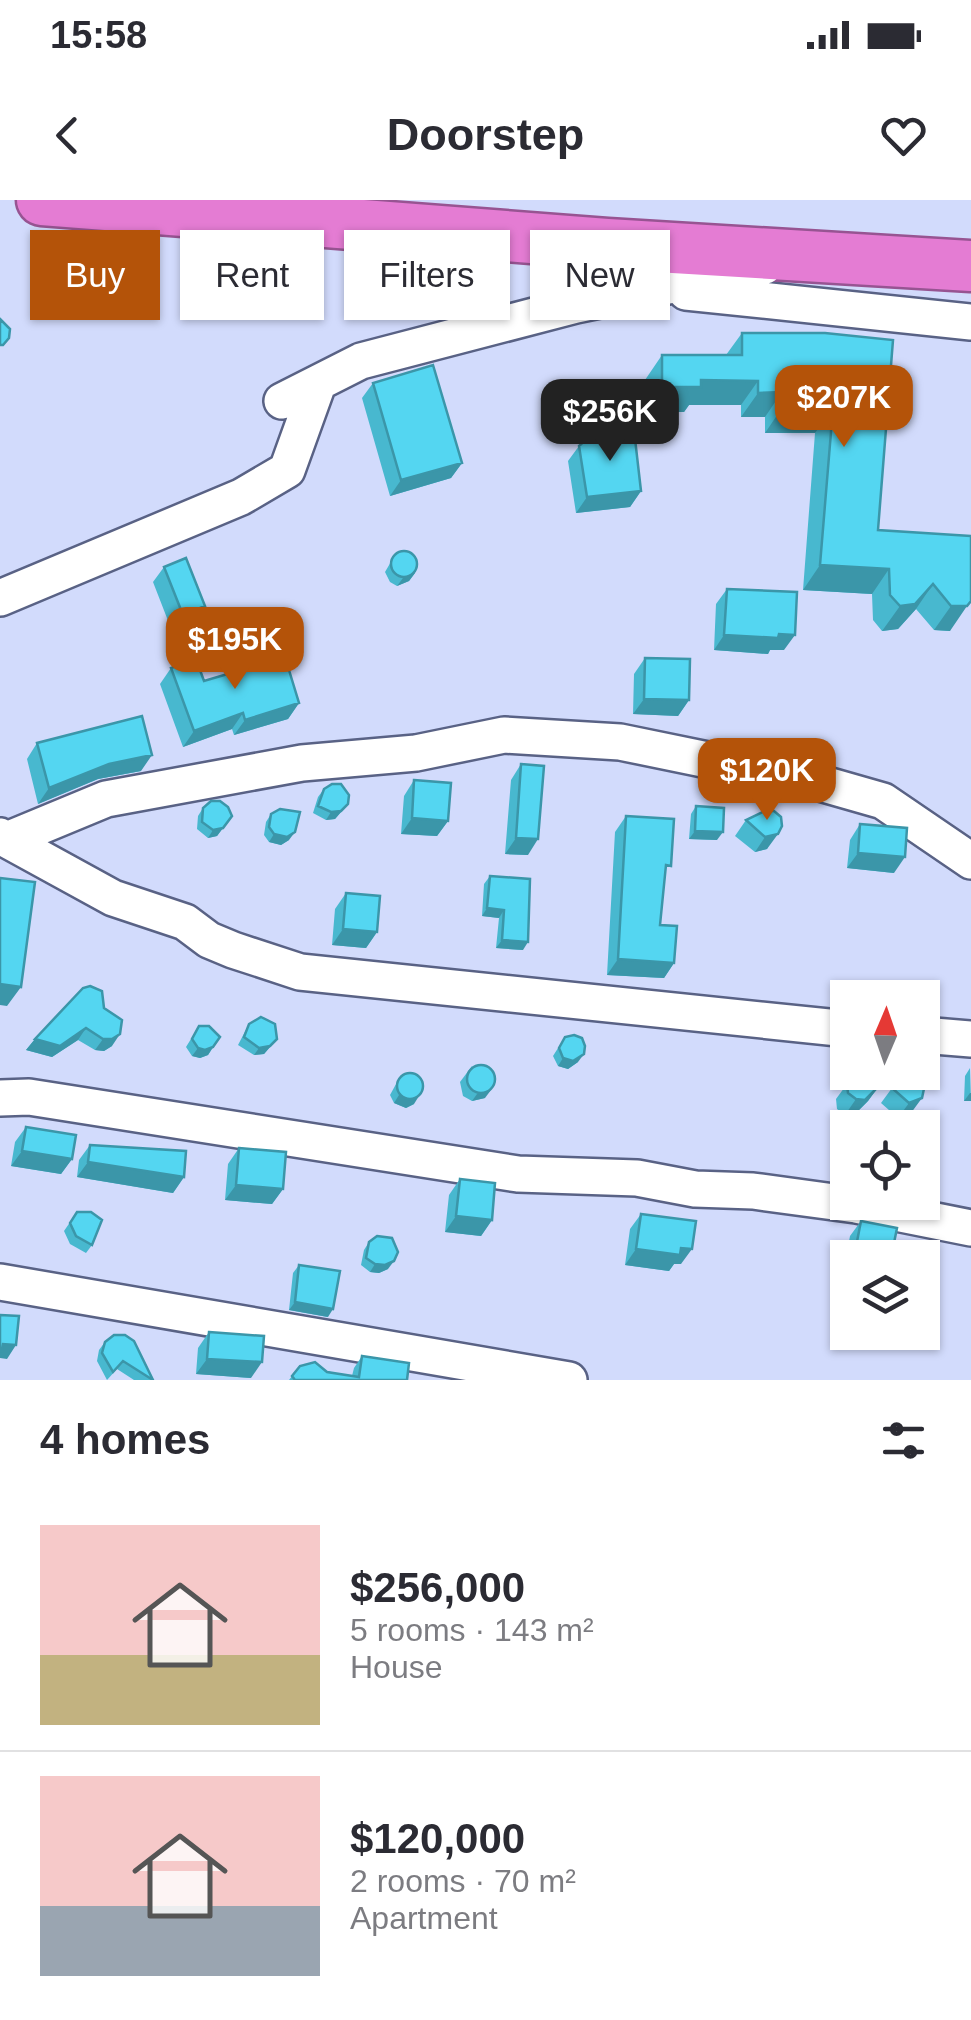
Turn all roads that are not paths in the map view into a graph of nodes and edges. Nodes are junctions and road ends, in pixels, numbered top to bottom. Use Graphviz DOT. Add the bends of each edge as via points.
graph roads {
  1 [pos="42,200"];
  2 [pos="805,258"];
  3 [pos="971,266"];
  4 [pos="670,286"];
  5 [pos="670,291"];
  6 [pos="530,317"];
  7 [pos="971,322"];
  8 [pos="318,384"];
  9 [pos="282,401"];
  10 [pos="0,598"];
  11 [pos="3,838"];
  12 [pos="971,861"];
  13 [pos="830,1027"];
  14 [pos="940,1036"];
  15 [pos="971,1039"];
  16 [pos="0,1098"];
  17 [pos="971,1228"];
  18 [pos="0,1282"];
  19 [pos="569,1380"];
  1 -- 2 [label="highway"];
  2 -- 3 [label="highway"];
  2 -- 4 [label="street"];
  5 -- 7 [label="street"];
  6 -- 8 [label="street" via="361,361"];
  8 -- 9 [label="street"];
  8 -- 10 [label="street" via="287,470 241,497"];
  11 -- 12 [label="street" via="106,799 504,736 620,742 820,783 883,801"];
  11 -- 13 [label="street" via="114,898 300,972"];
  14 -- 15 [label="street"];
  16 -- 17 [label="street" via="29,1096 518,1174 637,1178 787,1195"];
  18 -- 19 [label="street"];
}
